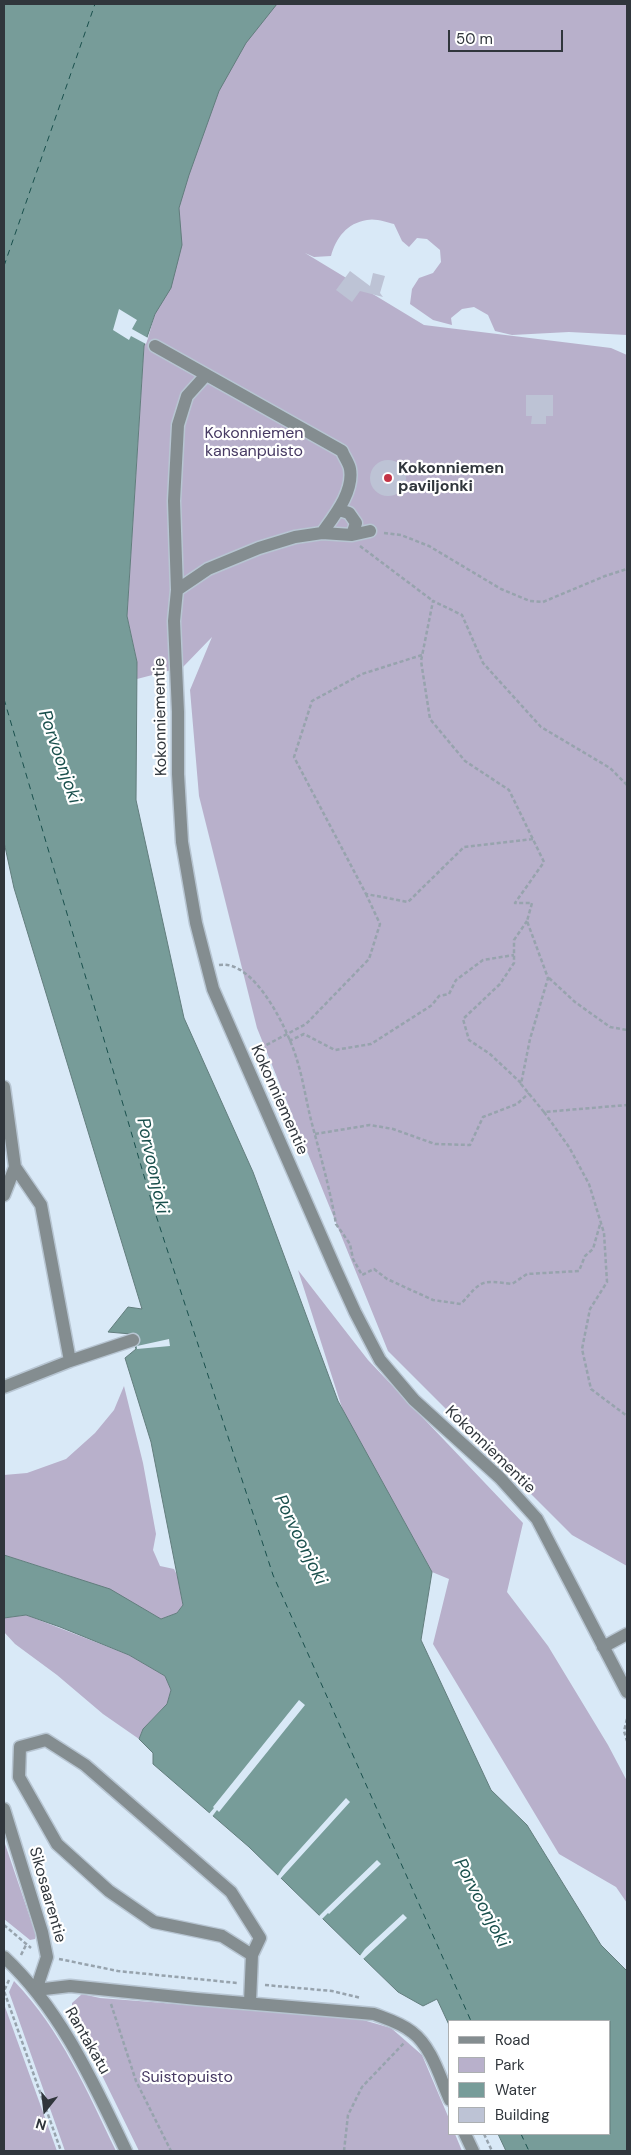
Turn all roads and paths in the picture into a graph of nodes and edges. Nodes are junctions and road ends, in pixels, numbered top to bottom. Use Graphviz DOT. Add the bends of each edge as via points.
graph roads {
  1 [pos="155,346"];
  2 [pos="206,375"];
  3 [pos="339,510"];
  4 [pos="370,531"];
  5 [pos="322,533"];
  6 [pos="352,535"];
  7 [pos="627,569"];
  8 [pos="177,590"];
  9 [pos="433,601"];
  10 [pos="422,655"];
  11 [pos="627,785"];
  12 [pos="534,839"];
  13 [pos="366,894"];
  14 [pos="527,922"];
  15 [pos="514,955"];
  16 [pos="207,967"];
  17 [pos="548,978"];
  18 [pos="627,1030"];
  19 [pos="286,1035"];
  20 [pos="289,1041"];
  21 [pos="243,1058"];
  22 [pos="521,1084"];
  23 [pos="4,1087"];
  24 [pos="529,1093"];
  25 [pos="627,1104"];
  26 [pos="544,1112"];
  27 [pos="315,1134"];
  28 [pos="10,1167"];
  29 [pos="4,1195"];
  30 [pos="601,1221"];
  31 [pos="133,1340"];
  32 [pos="70,1361"];
  33 [pos="4,1385"];
  34 [pos="627,1416"];
  35 [pos="627,1634"];
  36 [pos="603,1647"];
  37 [pos="627,1692"];
  38 [pos="627,1719"];
  39 [pos="627,1741"];
  40 [pos="4,1809"];
  41 [pos="4,1925"];
  42 [pos="26,1945"];
  43 [pos="252,1956"];
  44 [pos="4,1957"];
  45 [pos="48,1957"];
  46 [pos="16,1968"];
  47 [pos="251,1984"];
  48 [pos="36,1990"];
  49 [pos="107,1990"];
  50 [pos="361,1998"];
  51 [pos="250,2002"];
  52 [pos="414,2033"];
  53 [pos="448,2096"];
  54 [pos="465,2135"];
  55 [pos="484,2135"];
  56 [pos="61,2151"];
  57 [pos="126,2151"];
  58 [pos="171,2151"];
  59 [pos="344,2151"];
  60 [pos="472,2151"];
  61 [pos="492,2151"];
  1 -- 2 [label="street"];
  2 -- 3 [label="street" via="342,451 350,470 348,487"];
  2 -- 8 [label="street, Kokonniementie" via="187,396 178,425 174,501"];
  3 -- 5 [label="street"];
  3 -- 6 [label="street" via="349,513 356,523"];
  4 -- 6 [label="street"];
  4 -- 7 [label="path" via="401,535 429,546 501,589 530,602 542,602"];
  5 -- 6 [label="street"];
  5 -- 8 [label="street" via="295,537 231,558 208,568"];
  6 -- 9 [label="path" via="366,551"];
  8 -- 16 [label="street, Kokonniementie" via="174,621 182,842"];
  9 -- 10 [label="path"];
  9 -- 11 [label="path" via="462,615 483,663 541,727 610,768"];
  10 -- 12 [label="path" via="430,719 465,761 509,790"];
  10 -- 13 [label="path" via="362,674 312,701 294,757"];
  12 -- 13 [label="path" via="464,847 408,902"];
  12 -- 14 [label="path" via="544,862 515,903 532,903"];
  13 -- 19 [label="path" via="380,924 369,959 306,1024"];
  14 -- 15 [label="path" via="514,940"];
  14 -- 17 [label="path"];
  15 -- 20 [label="path" via="483,960 456,980 449,994 439,996 432,1005 371,1044 334,1050 304,1034"];
  15 -- 22 [label="path" via="514,962 500,984 463,1019 470,1040"];
  16 -- 19 [label="path" via="224,964 248,973 264,992"];
  16 -- 21 [label="street, Kokonniementie" via="213,989"];
  17 -- 18 [label="path" via="610,1027"];
  17 -- 22 [label="path"];
  19 -- 20 [label="path"];
  19 -- 21 [label="path"];
  20 -- 27 [label="path" via="297,1059"];
  21 -- 36 [label="street, Kokonniementie" via="335,1268 380,1360 414,1400 500,1478 537,1519"];
  22 -- 24 [label="path"];
  23 -- 28 [label="street"];
  24 -- 26 [label="path"];
  24 -- 27 [label="path" via="517,1104 483,1117 470,1145 435,1144 393,1129 370,1125"];
  25 -- 26 [label="path"];
  26 -- 30 [label="path" via="569,1147 589,1184"];
  27 -- 30 [label="path" via="336,1224 350,1244 353,1259 362,1275 374,1269 433,1300 461,1304 479,1284 489,1281 512,1284 527,1274 580,1271 584,1256 593,1249"];
  28 -- 29 [label="street"];
  28 -- 32 [label="street" via="41,1205"];
  30 -- 34 [label="path" via="606,1282 590,1309 582,1349 591,1389"];
  31 -- 32 [label="street"];
  32 -- 33 [label="street"];
  35 -- 36 [label="street"];
  36 -- 37 [label="street, Kokonniementie"];
  38 -- 39 [label="path" via="624,1731"];
  40 -- 45 [label="street, Sikosaarentie"];
  41 -- 42 [label="path"];
  42 -- 45 [label="path"];
  42 -- 46 [label="path"];
  43 -- 43 [label="street" via="260,1938 231,1892 86,1765 46,1740 20,1747 19,1777 58,1844 109,1890 154,1922 222,1936"];
  43 -- 47 [label="street"];
  44 -- 46 [label="street, Rantakatu"];
  45 -- 47 [label="path" via="118,1971"];
  45 -- 48 [label="street, Sikosaarentie"];
  46 -- 48 [label="street, Rantakatu"];
  46 -- 56 [label="path" via="4,1990"];
  47 -- 50 [label="path" via="332,1991"];
  47 -- 51 [label="street"];
  48 -- 49 [label="street" via="70,1986"];
  48 -- 57 [label="street, Rantakatu" via="66,2032"];
  49 -- 51 [label="street"];
  49 -- 58 [label="path" via="136,2081"];
  51 -- 52 [label="street" via="374,2014"];
  52 -- 53 [label="street" via="430,2055"];
  52 -- 59 [label="path" via="362,2088 348,2114"];
  54 -- 60 [label="street"];
  55 -- 61 [label="path"];
}
